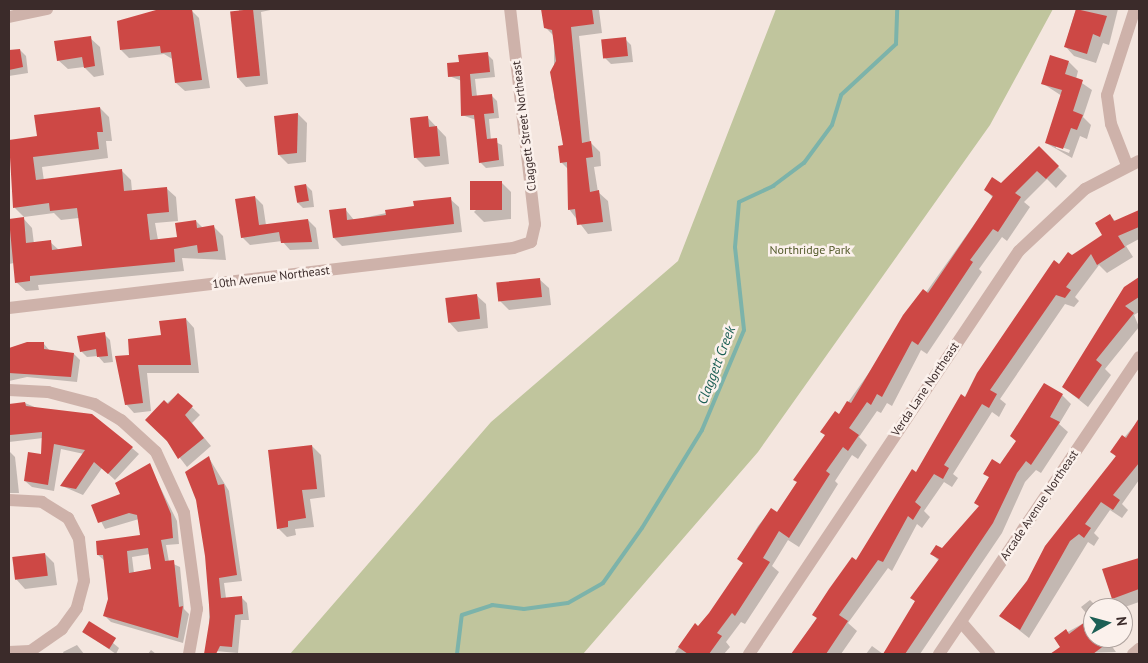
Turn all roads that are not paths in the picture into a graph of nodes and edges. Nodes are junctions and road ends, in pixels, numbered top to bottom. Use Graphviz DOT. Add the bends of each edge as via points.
graph roads {
  1 [pos="47,9"];
  2 [pos="510,9"];
  3 [pos="1135,9"];
  4 [pos="9,17"];
  5 [pos="1139,161"];
  6 [pos="1127,166"];
  7 [pos="532,242"];
  8 [pos="9,308"];
  9 [pos="1139,357"];
  10 [pos="9,390"];
  11 [pos="9,500"];
  12 [pos="961,622"];
  13 [pos="1139,649"];
  14 [pos="9,652"];
  15 [pos="189,654"];
  16 [pos="749,654"];
  17 [pos="939,654"];
  18 [pos="989,654"];
  19 [pos="1133,654"];
  1 -- 4 [label="street"];
  2 -- 7 [label="street, Claggett Street Northeast" via="536,224"];
  3 -- 6 [label="street" via="1107,95 1111,124"];
  5 -- 6 [label="street, Verda Lane Northeast"];
  6 -- 16 [label="street, Verda Lane Northeast" via="1062,207 1019,251"];
  7 -- 8 [label="street, 10th Avenue Northeast" via="514,248"];
  9 -- 12 [label="street, Arcade Avenue Northeast"];
  10 -- 15 [label="street" via="48,392 94,404 121,420 156,452 184,513 197,609"];
  11 -- 14 [label="street" via="42,502 68,518 79,539 84,581 77,608 56,634 30,651"];
  12 -- 17 [label="street, Arcade Avenue Northeast"];
  12 -- 18 [label="street"];
  13 -- 19 [label="street"];
}
